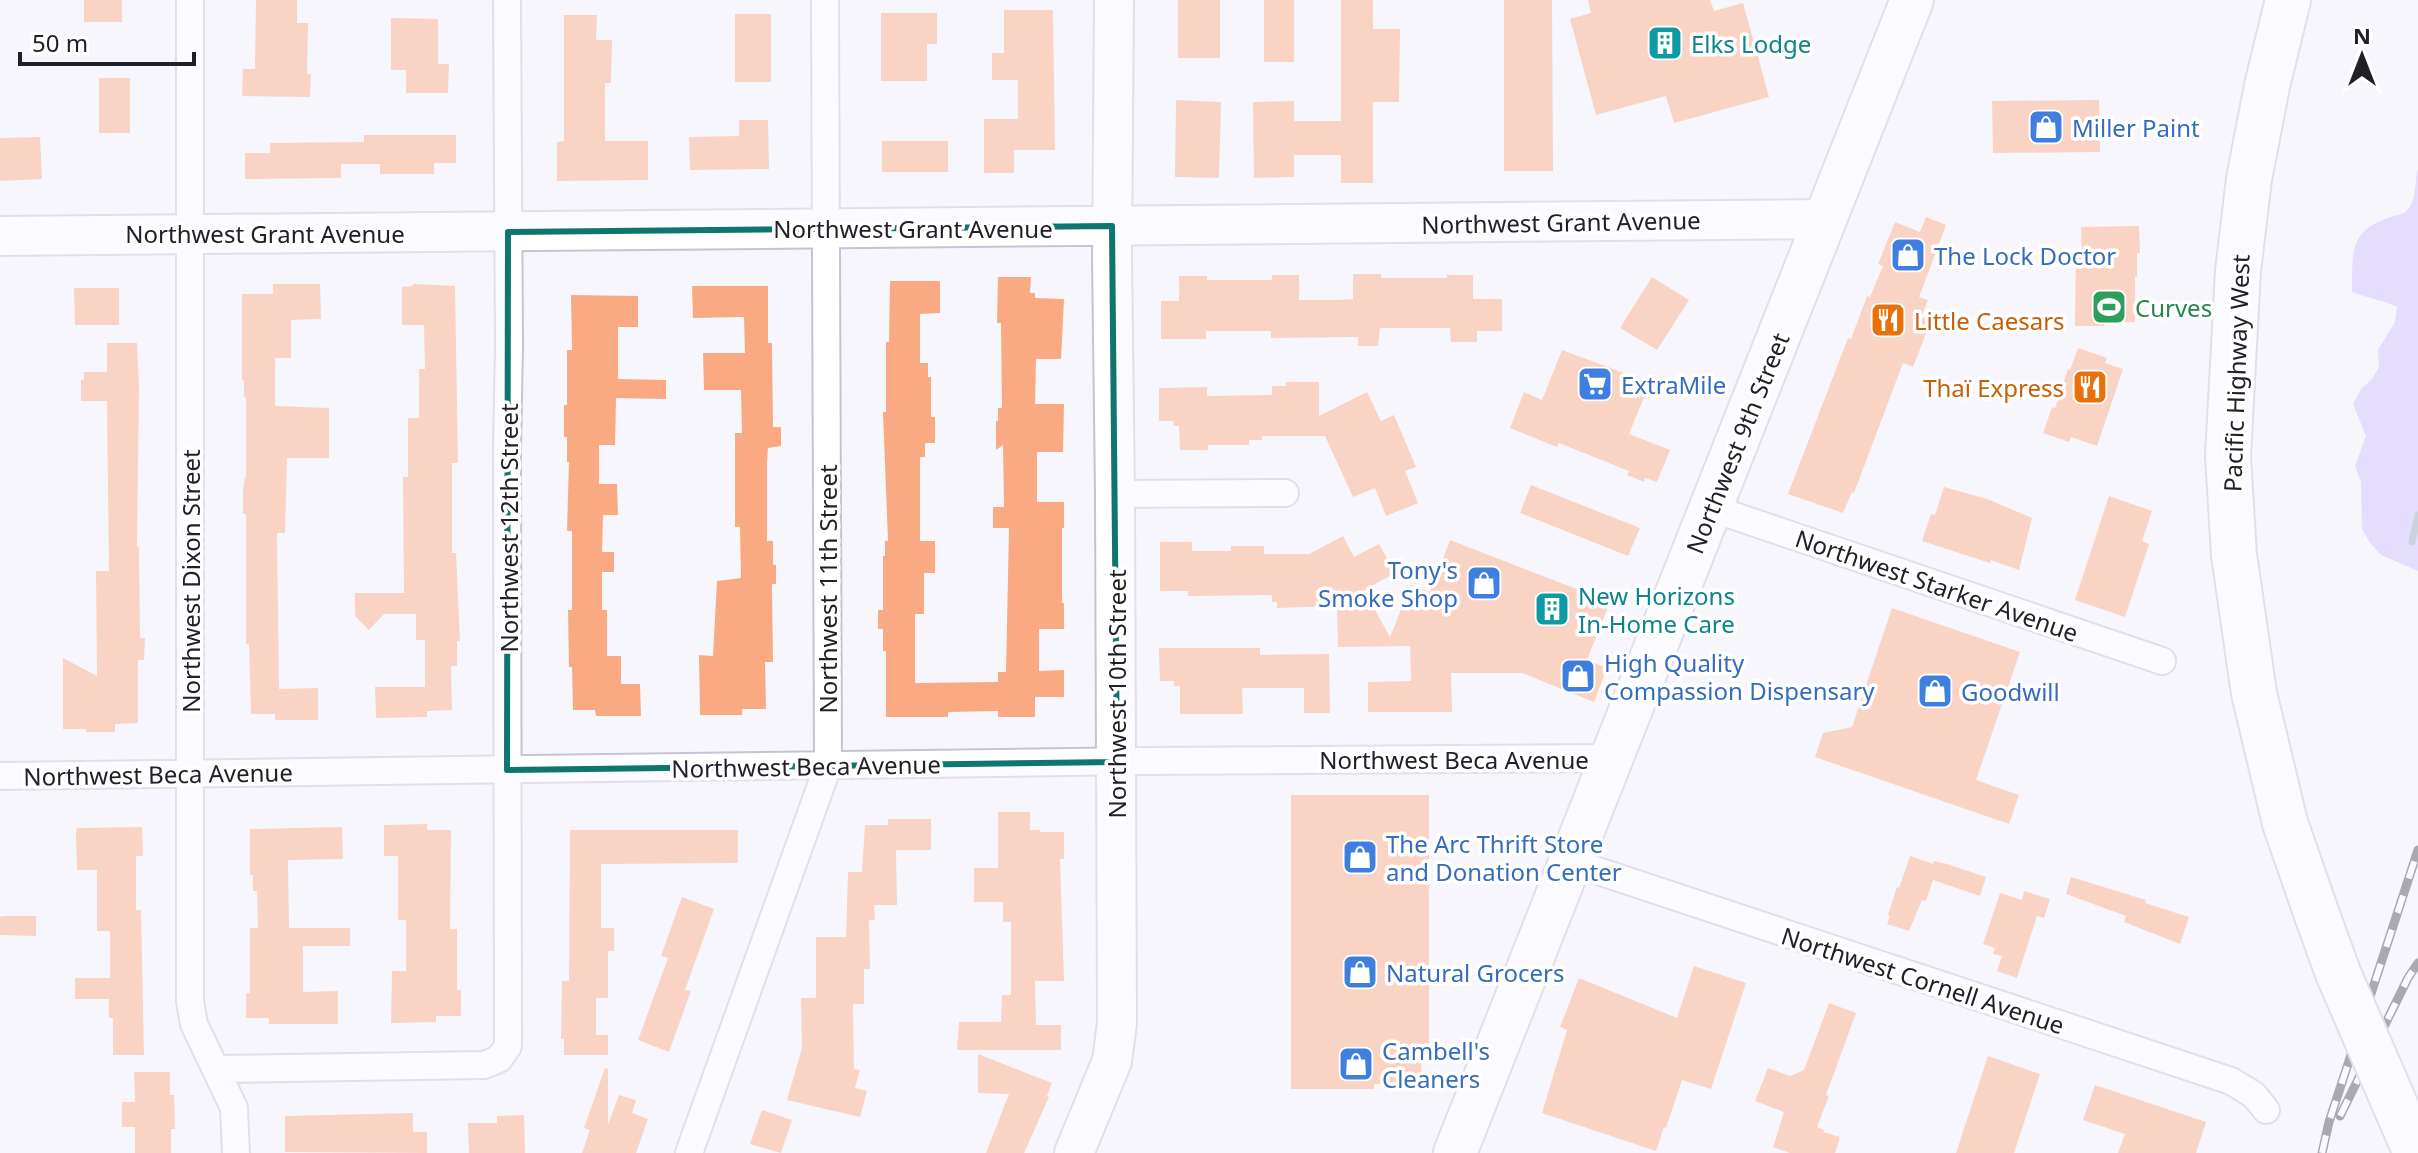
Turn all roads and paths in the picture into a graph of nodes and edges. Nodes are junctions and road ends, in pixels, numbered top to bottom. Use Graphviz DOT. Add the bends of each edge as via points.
graph roads {
  1 [pos="190,0"];
  2 [pos="507,0"];
  3 [pos="825,0"];
  4 [pos="1114,0"];
  5 [pos="1912,0"];
  6 [pos="2288,0"];
  7 [pos="1826,219"];
  8 [pos="1112,226"];
  9 [pos="825,229"];
  10 [pos="508,232"];
  11 [pos="189,234"];
  12 [pos="0,236"];
  13 [pos="1285,493"];
  14 [pos="1115,494"];
  15 [pos="1711,508"];
  16 [pos="2162,661"];
  17 [pos="1612,758"];
  18 [pos="1117,762"];
  19 [pos="828,766"];
  20 [pos="507,770"];
  21 [pos="190,773"];
  22 [pos="0,776"];
  23 [pos="1571,862"];
  24 [pos="217,1069"];
  25 [pos="2266,1110"];
  26 [pos="236,1153"];
  27 [pos="689,1153"];
  28 [pos="1074,1153"];
  29 [pos="1455,1153"];
  30 [pos="2416,1153"];
  1 -- 11 [label="street, Northwest Dixon Street"];
  2 -- 10 [label="street, Northwest 12th Street"];
  3 -- 9 [label="street, Northwest 11th Street"];
  4 -- 8 [label="main road, Northwest 10th Street"];
  5 -- 7 [label="main road, Northwest 9th Street"];
  6 -- 30 [label="highway, Pacific Highway West, bridge" via="2249,179 2238,271 2228,456 2234,555 2254,693 2285,823 2338,973"];
  7 -- 8 [label="main road, Northwest Grant Avenue"];
  7 -- 15 [label="main road, Northwest 9th Street"];
  8 -- 9 [label="main road, Northwest Grant Avenue"];
  8 -- 14 [label="main road, Northwest 10th Street"];
  9 -- 10 [label="main road, Northwest Grant Avenue"];
  9 -- 19 [label="street, Northwest 11th Street"];
  10 -- 11 [label="main road, Northwest Grant Avenue"];
  10 -- 20 [label="street, Northwest 12th Street"];
  11 -- 12 [label="main road, Northwest Grant Avenue"];
  11 -- 21 [label="street, Northwest Dixon Street"];
  13 -- 14 [label="street"];
  14 -- 18 [label="main road, Northwest 10th Street"];
  15 -- 16 [label="street, Northwest Starker Avenue"];
  15 -- 17 [label="main road, Northwest 9th Street"];
  17 -- 18 [label="street, Northwest Beca Avenue"];
  17 -- 23 [label="main road, Northwest 9th Street"];
  18 -- 19 [label="street, Northwest Beca Avenue"];
  18 -- 28 [label="main road, Northwest 10th Street" via="1115,1046"];
  19 -- 20 [label="street, Northwest Beca Avenue"];
  19 -- 27 [label="street, Northwest 11th Street"];
  20 -- 21 [label="street, Northwest Beca Avenue"];
  20 -- 24 [label="street, Northwest 12th Street" via="509,1037 504,1054 484,1065"];
  21 -- 22 [label="street, Northwest Beca Avenue"];
  21 -- 24 [label="street, Northwest Dixon Street" via="190,1007"];
  23 -- 25 [label="street, Northwest Cornell Avenue" via="2231,1081"];
  23 -- 29 [label="main road, Northwest 9th Street"];
  24 -- 26 [label="street, Northwest Dixon Street" via="234,1108"];
}
